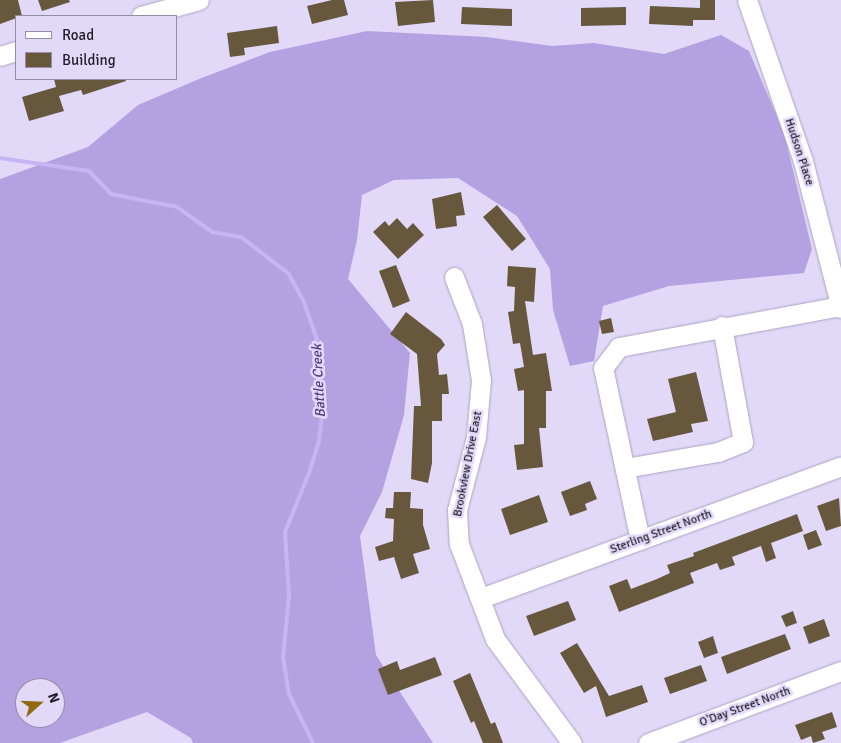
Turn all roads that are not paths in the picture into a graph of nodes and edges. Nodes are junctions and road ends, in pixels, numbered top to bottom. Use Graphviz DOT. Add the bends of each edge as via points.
graph roads {
  1 [pos="199,0"];
  2 [pos="747,0"];
  3 [pos="145,15"];
  4 [pos="15,51"];
  5 [pos="0,56"];
  6 [pos="454,277"];
  7 [pos="841,307"];
  8 [pos="722,326"];
  9 [pos="841,466"];
  10 [pos="625,468"];
  11 [pos="640,540"];
  12 [pos="481,598"];
  13 [pos="841,671"];
  14 [pos="572,743"];
  15 [pos="648,743"];
  1 -- 3 [label="street"];
  2 -- 7 [label="street, Hudson Place" via="803,161"];
  4 -- 5 [label="street"];
  6 -- 12 [label="street, Brookview Drive East" via="472,324 481,380 476,437 457,510 456,528 459,544"];
  7 -- 8 [label="street"];
  8 -- 10 [label="street" via="619,347 603,368"];
  8 -- 10 [label="street" via="743,442 718,452"];
  9 -- 11 [label="street, Sterling Street North"];
  10 -- 11 [label="street"];
  11 -- 12 [label="street, Sterling Street North"];
  12 -- 14 [label="street, Brookview Drive East" via="495,639"];
  13 -- 15 [label="street, O'Day Street North"];
}
